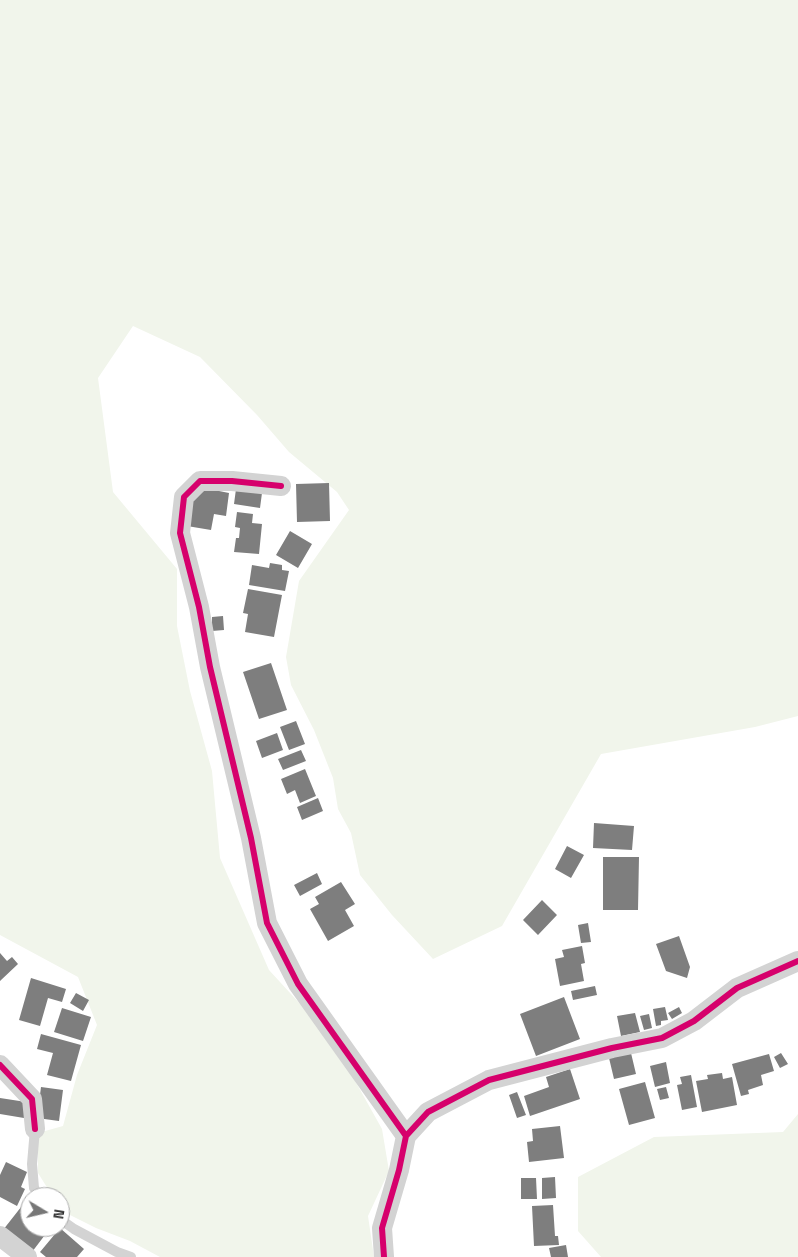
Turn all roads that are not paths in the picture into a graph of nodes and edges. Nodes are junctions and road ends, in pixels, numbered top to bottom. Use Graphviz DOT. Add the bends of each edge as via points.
graph roads {
  1 [pos="281,486"];
  2 [pos="798,961"];
  3 [pos="0,1065"];
  4 [pos="35,1129"];
  5 [pos="406,1136"];
  6 [pos="34,1187"];
  7 [pos="70,1226"];
  8 [pos="0,1236"];
  9 [pos="27,1257"];
  10 [pos="131,1257"];
  11 [pos="384,1257"];
  1 -- 5 [label="street" via="200,481 184,497 180,533 251,838 267,923 298,984"];
  2 -- 5 [label="street" via="737,988 694,1021 662,1038 489,1080 428,1112"];
  3 -- 4 [label="street" via="32,1099"];
  4 -- 6 [label="lane"];
  5 -- 11 [label="street" via="382,1228"];
  7 -- 10 [label="lane"];
  8 -- 9 [label="street"];
}
